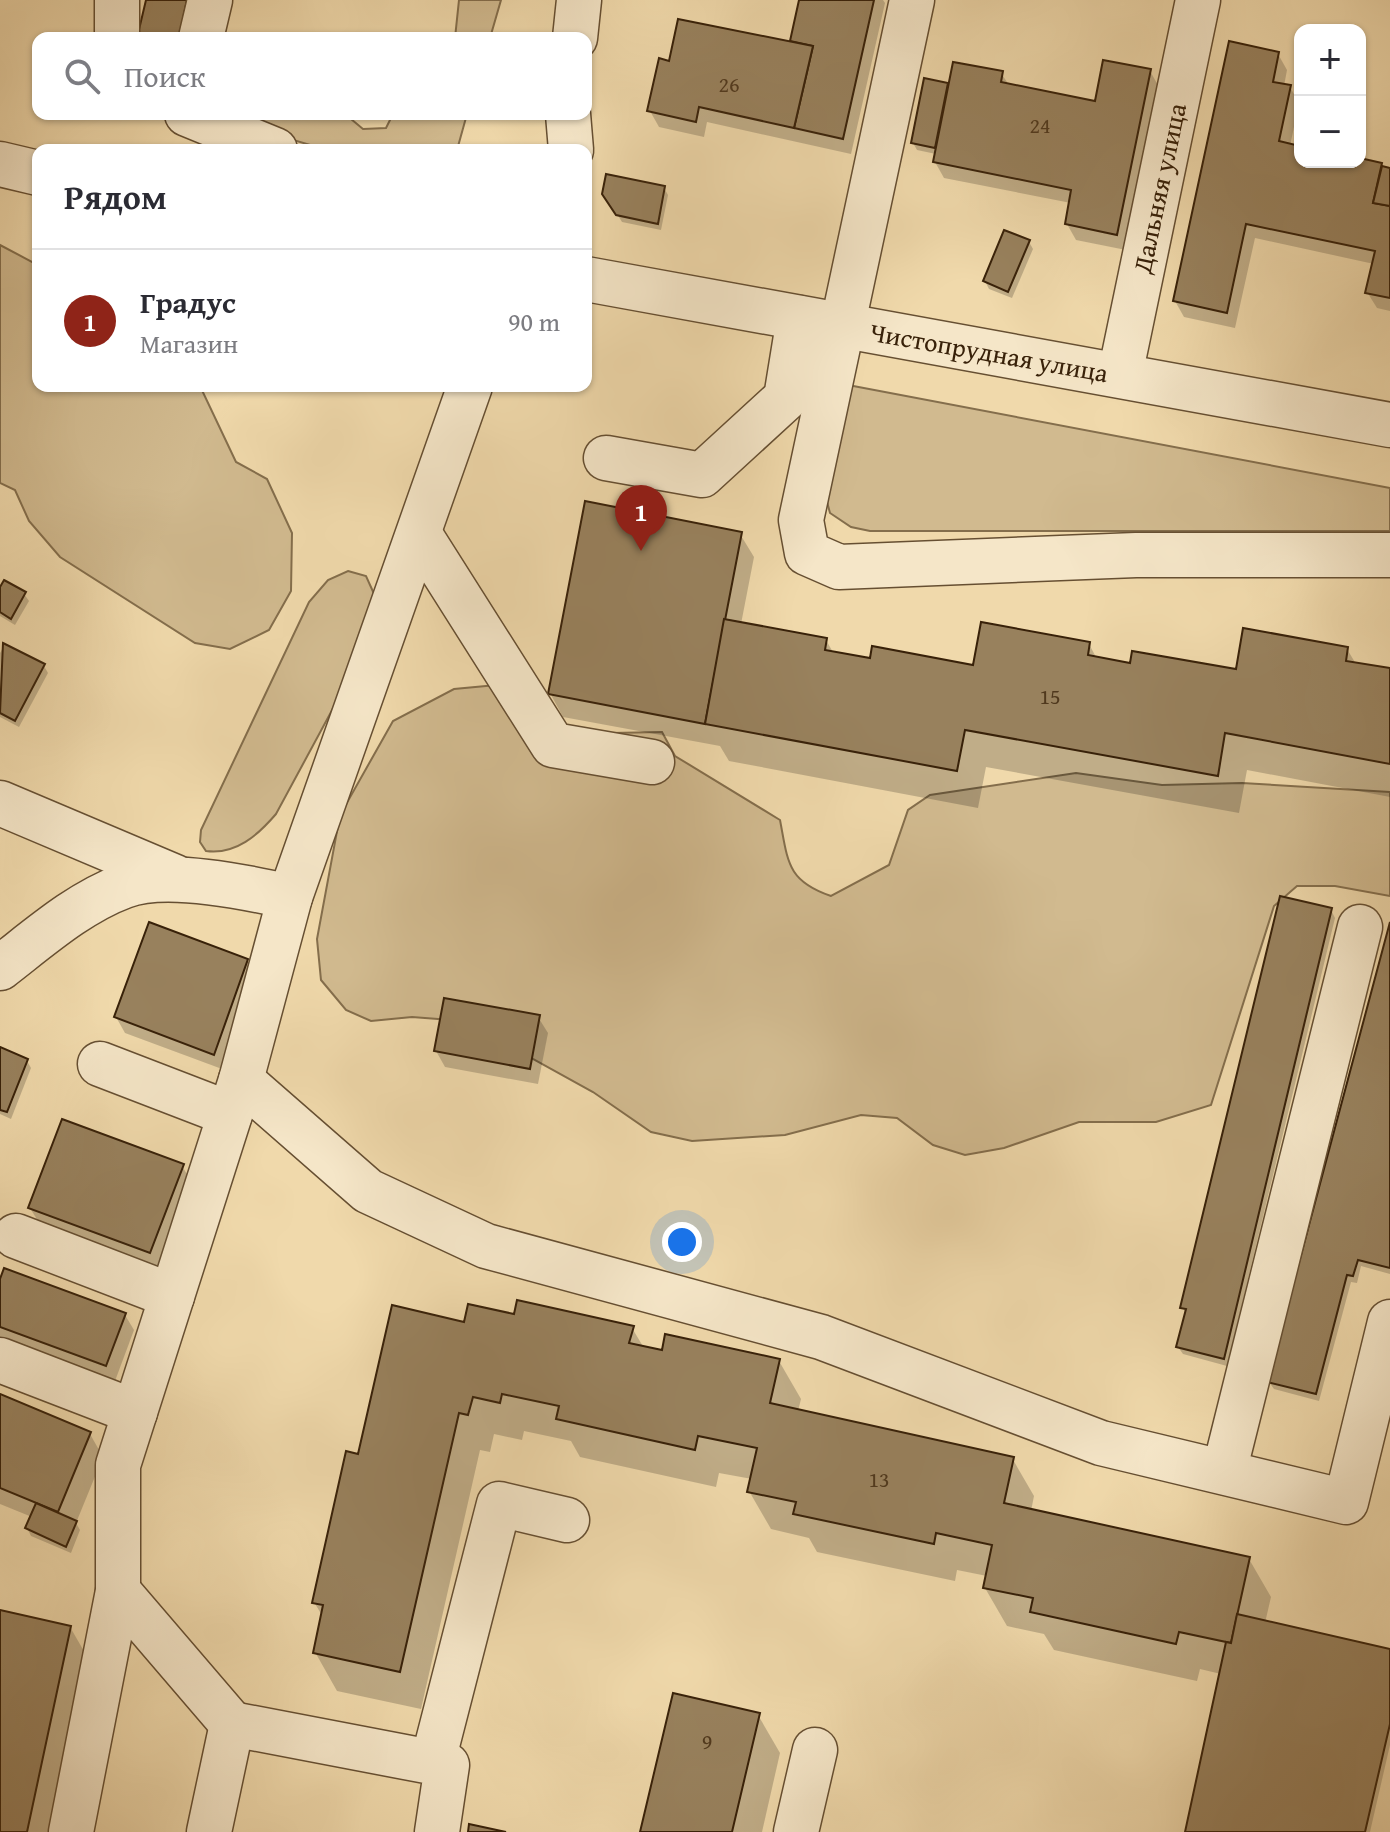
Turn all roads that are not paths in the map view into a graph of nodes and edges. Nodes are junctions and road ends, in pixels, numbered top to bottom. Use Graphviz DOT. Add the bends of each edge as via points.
graph roads {
  1 [pos="117,0"];
  2 [pos="210,0"];
  3 [pos="579,0"];
  4 [pos="912,0"];
  5 [pos="1198,0"];
  6 [pos="117,32"];
  7 [pos="202,32"];
  8 [pos="576,32"];
  9 [pos="202,120"];
  10 [pos="568,120"];
  11 [pos="260,144"];
  12 [pos="570,144"];
  13 [pos="0,164"];
  14 [pos="32,172"];
  15 [pos="592,277"];
  16 [pos="799,318"];
  17 [pos="844,326"];
  18 [pos="1120,375"];
  19 [pos="467,392"];
  20 [pos="1390,425"];
  21 [pos="606,458"];
  22 [pos="420,535"];
  23 [pos="1390,555"];
  24 [pos="652,762"];
  25 [pos="0,803"];
  26 [pos="181,879"];
  27 [pos="290,897"];
  28 [pos="1360,927"];
  29 [pos="0,968"];
  30 [pos="100,1064"];
  31 [pos="236,1097"];
  32 [pos="16,1236"];
  33 [pos="172,1296"];
  34 [pos="1390,1322"];
  35 [pos="0,1360"];
  36 [pos="135,1412"];
  37 [pos="1224,1472"];
  38 [pos="567,1520"];
  39 [pos="118,1591"];
  40 [pos="232,1724"];
  41 [pos="815,1750"];
  42 [pos="433,1761"];
  43 [pos="71,1832"];
  44 [pos="209,1832"];
  45 [pos="437,1832"];
  46 [pos="796,1832"];
  1 -- 6 [label="street"];
  2 -- 7 [label="street"];
  3 -- 8 [label="street"];
  4 -- 17 [label="street"];
  5 -- 18 [label="street, Дальняя улица"];
  9 -- 11 [label="street"];
  10 -- 12 [label="street"];
  13 -- 14 [label="street"];
  15 -- 16 [label="street, Чистопрудная улица"];
  16 -- 17 [label="street, Чистопрудная улица"];
  16 -- 21 [label="street" via="786,398 702,475"];
  17 -- 18 [label="street, Чистопрудная улица"];
  17 -- 23 [label="street" via="801,520 807,553 839,567 1136,555"];
  18 -- 20 [label="street, Чистопрудная улица"];
  19 -- 22 [label="street"];
  22 -- 24 [label="street" via="553,745"];
  22 -- 27 [label="street"];
  25 -- 26 [label="street"];
  26 -- 27 [label="street"];
  26 -- 29 [label="street" via="126,885 71,914"];
  27 -- 31 [label="street"];
  28 -- 37 [label="street"];
  30 -- 31 [label="street"];
  31 -- 33 [label="street"];
  31 -- 37 [label="street" via="368,1191 486,1246 821,1337 1101,1443"];
  32 -- 33 [label="street"];
  33 -- 36 [label="street"];
  34 -- 37 [label="street" via="1346,1502"];
  35 -- 36 [label="street"];
  36 -- 39 [label="street" via="118,1465"];
  38 -- 42 [label="street" via="499,1504"];
  39 -- 40 [label="street"];
  39 -- 43 [label="street"];
  40 -- 42 [label="street"];
  40 -- 44 [label="street"];
  41 -- 46 [label="street"];
  42 -- 45 [label="street" via="447,1765"];
}
